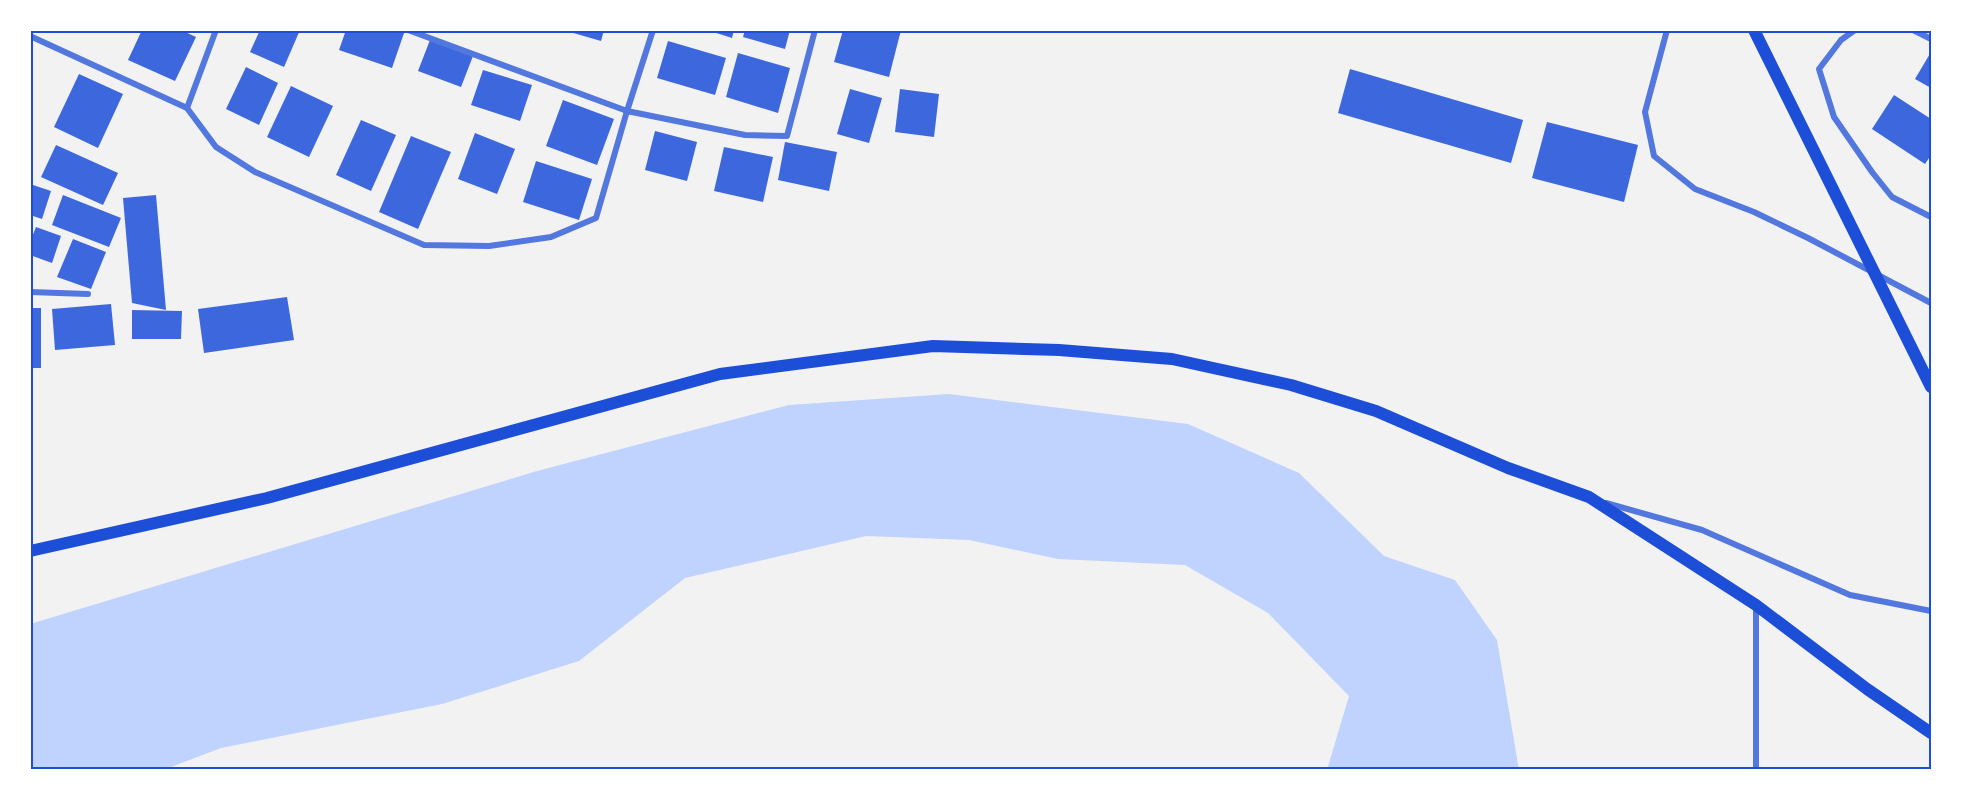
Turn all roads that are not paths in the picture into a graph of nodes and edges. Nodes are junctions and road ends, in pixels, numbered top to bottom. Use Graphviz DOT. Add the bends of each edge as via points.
graph roads {
  1 [pos="216,30"];
  2 [pos="408,30"];
  3 [pos="652,30"];
  4 [pos="815,30"];
  5 [pos="1667,30"];
  6 [pos="1754,30"];
  7 [pos="1855,30"];
  8 [pos="1913,30"];
  9 [pos="30,36"];
  10 [pos="1931,39"];
  11 [pos="187,108"];
  12 [pos="627,111"];
  13 [pos="1931,217"];
  14 [pos="30,292"];
  15 [pos="88,294"];
  16 [pos="1931,303"];
  17 [pos="1931,387"];
  18 [pos="1589,497"];
  19 [pos="30,551"];
  20 [pos="1756,605"];
  21 [pos="1931,611"];
  22 [pos="1931,733"];
  23 [pos="1756,770"];
  1 -- 11 [label="street"];
  2 -- 12 [label="street"];
  3 -- 12 [label="street"];
  4 -- 12 [label="street" via="787,136 745,135"];
  5 -- 16 [label="street" via="1645,112 1654,156 1695,189 1808,238"];
  6 -- 17 [label="main road"];
  7 -- 13 [label="street" via="1841,40 1820,69 1834,117 1892,197"];
  8 -- 10 [label="street"];
  9 -- 11 [label="street"];
  11 -- 12 [label="street" via="216,147 255,172 424,245 489,246 551,237 596,218"];
  14 -- 15 [label="street"];
  18 -- 19 [label="main road" via="1508,468 1376,411 1292,385 1172,359 933,346 720,374 267,498"];
  18 -- 20 [label="main road"];
  18 -- 21 [label="street" via="1702,530 1850,595"];
  20 -- 22 [label="main road"];
  20 -- 23 [label="street"];
}
